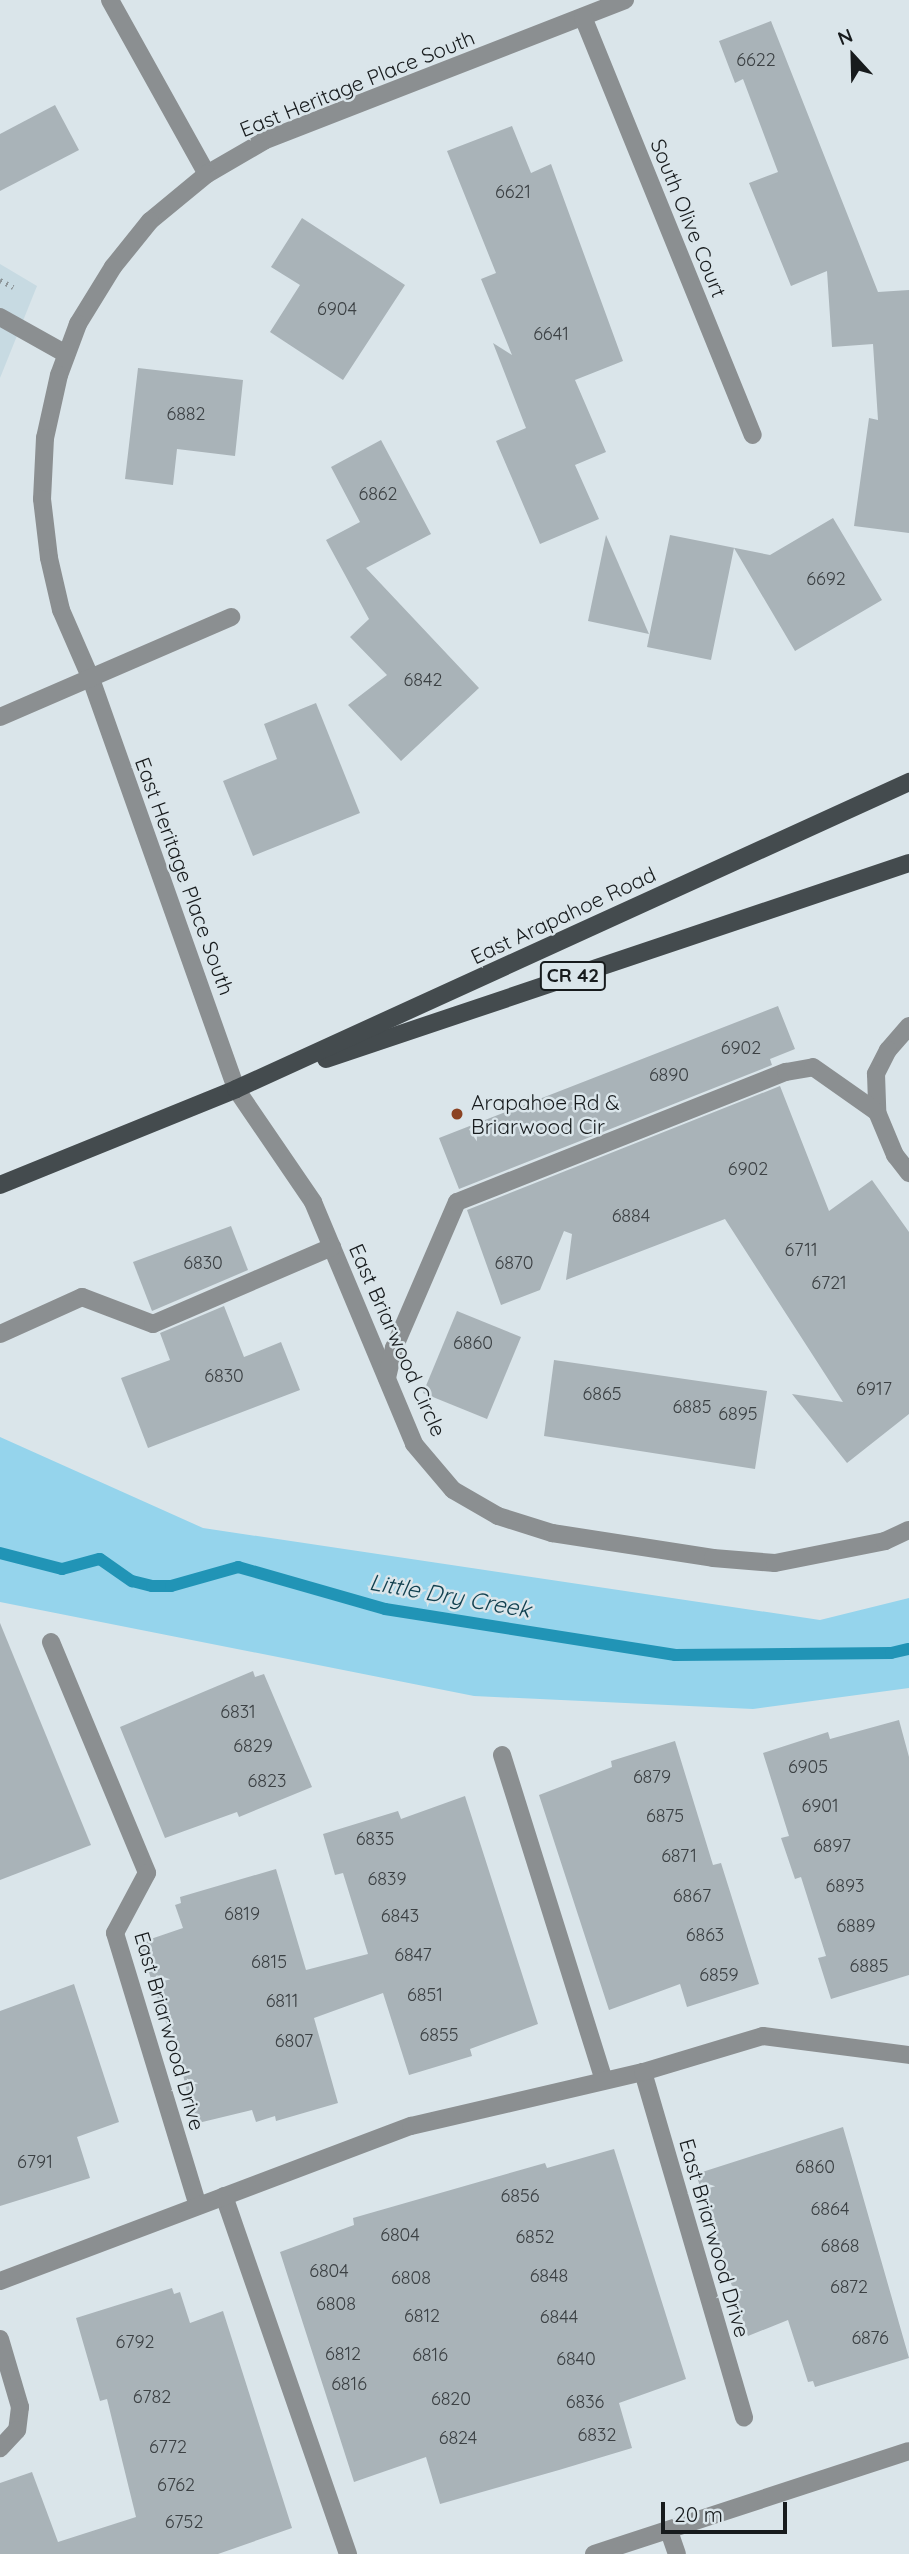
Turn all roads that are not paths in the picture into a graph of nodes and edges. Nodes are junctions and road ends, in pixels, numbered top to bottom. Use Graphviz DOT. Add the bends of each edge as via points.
graph roads {
  1 [pos="110,0"];
  2 [pos="625,0"];
  3 [pos="583,17"];
  4 [pos="207,174"];
  5 [pos="0,317"];
  6 [pos="66,354"];
  7 [pos="753,435"];
  8 [pos="232,617"];
  9 [pos="91,679"];
  10 [pos="0,717"];
  11 [pos="909,782"];
  12 [pos="909,863"];
  13 [pos="909,1026"];
  14 [pos="236,1089"];
  15 [pos="877,1112"];
  16 [pos="909,1172"];
  17 [pos="0,1185"];
  18 [pos="331,1247"];
  19 [pos="0,1334"];
  20 [pos="387,1378"];
  21 [pos="909,1530"];
  22 [pos="51,1642"];
  23 [pos="502,1755"];
  24 [pos="909,2055"];
  25 [pos="643,2072"];
  26 [pos="604,2080"];
  27 [pos="224,2196"];
  28 [pos="198,2206"];
  29 [pos="0,2281"];
  30 [pos="0,2339"];
  31 [pos="744,2418"];
  32 [pos="0,2448"];
  33 [pos="909,2451"];
  34 [pos="669,2531"];
  35 [pos="348,2554"];
  36 [pos="594,2554"];
  37 [pos="677,2554"];
  1 -- 4 [label="street"];
  2 -- 3 [label="street, East Heritage Place South"];
  3 -- 4 [label="street, East Heritage Place South" via="264,141"];
  3 -- 7 [label="street, South Olive Court"];
  4 -- 6 [label="street, East Heritage Place South" via="150,221 113,267 78,324"];
  5 -- 6 [label="street"];
  6 -- 9 [label="street, East Heritage Place South" via="45,438 42,499 61,610"];
  8 -- 9 [label="street"];
  9 -- 10 [label="street"];
  9 -- 14 [label="street, East Heritage Place South"];
  11 -- 14 [label="main road, East Arapahoe Road / CR 42"];
  12 -- 14 [label="main road, East Arapahoe Road / CR 42"];
  13 -- 15 [label="street" via="888,1050 876,1074"];
  14 -- 17 [label="main road, East Arapahoe Road / CR 42"];
  14 -- 18 [label="street, East Briarwood Circle" via="313,1202"];
  15 -- 16 [label="street" via="895,1155"];
  15 -- 20 [label="street" via="813,1066 786,1072 457,1202 394,1348"];
  18 -- 19 [label="street" via="153,1324 82,1297"];
  18 -- 20 [label="street, East Briarwood Circle"];
  20 -- 21 [label="street, East Briarwood Circle" via="414,1444 453,1490 498,1516 552,1533 775,1563 885,1541"];
  22 -- 28 [label="street, East Briarwood Drive" via="147,1873 115,1933"];
  23 -- 26 [label="street"];
  24 -- 25 [label="street" via="763,2036"];
  25 -- 26 [label="street"];
  25 -- 31 [label="street, East Briarwood Drive"];
  26 -- 27 [label="street" via="411,2126"];
  27 -- 28 [label="street"];
  27 -- 35 [label="street"];
  28 -- 29 [label="street"];
  30 -- 32 [label="street" via="20,2407 18,2430"];
  33 -- 34 [label="street"];
  34 -- 36 [label="street"];
  34 -- 37 [label="street"];
}
